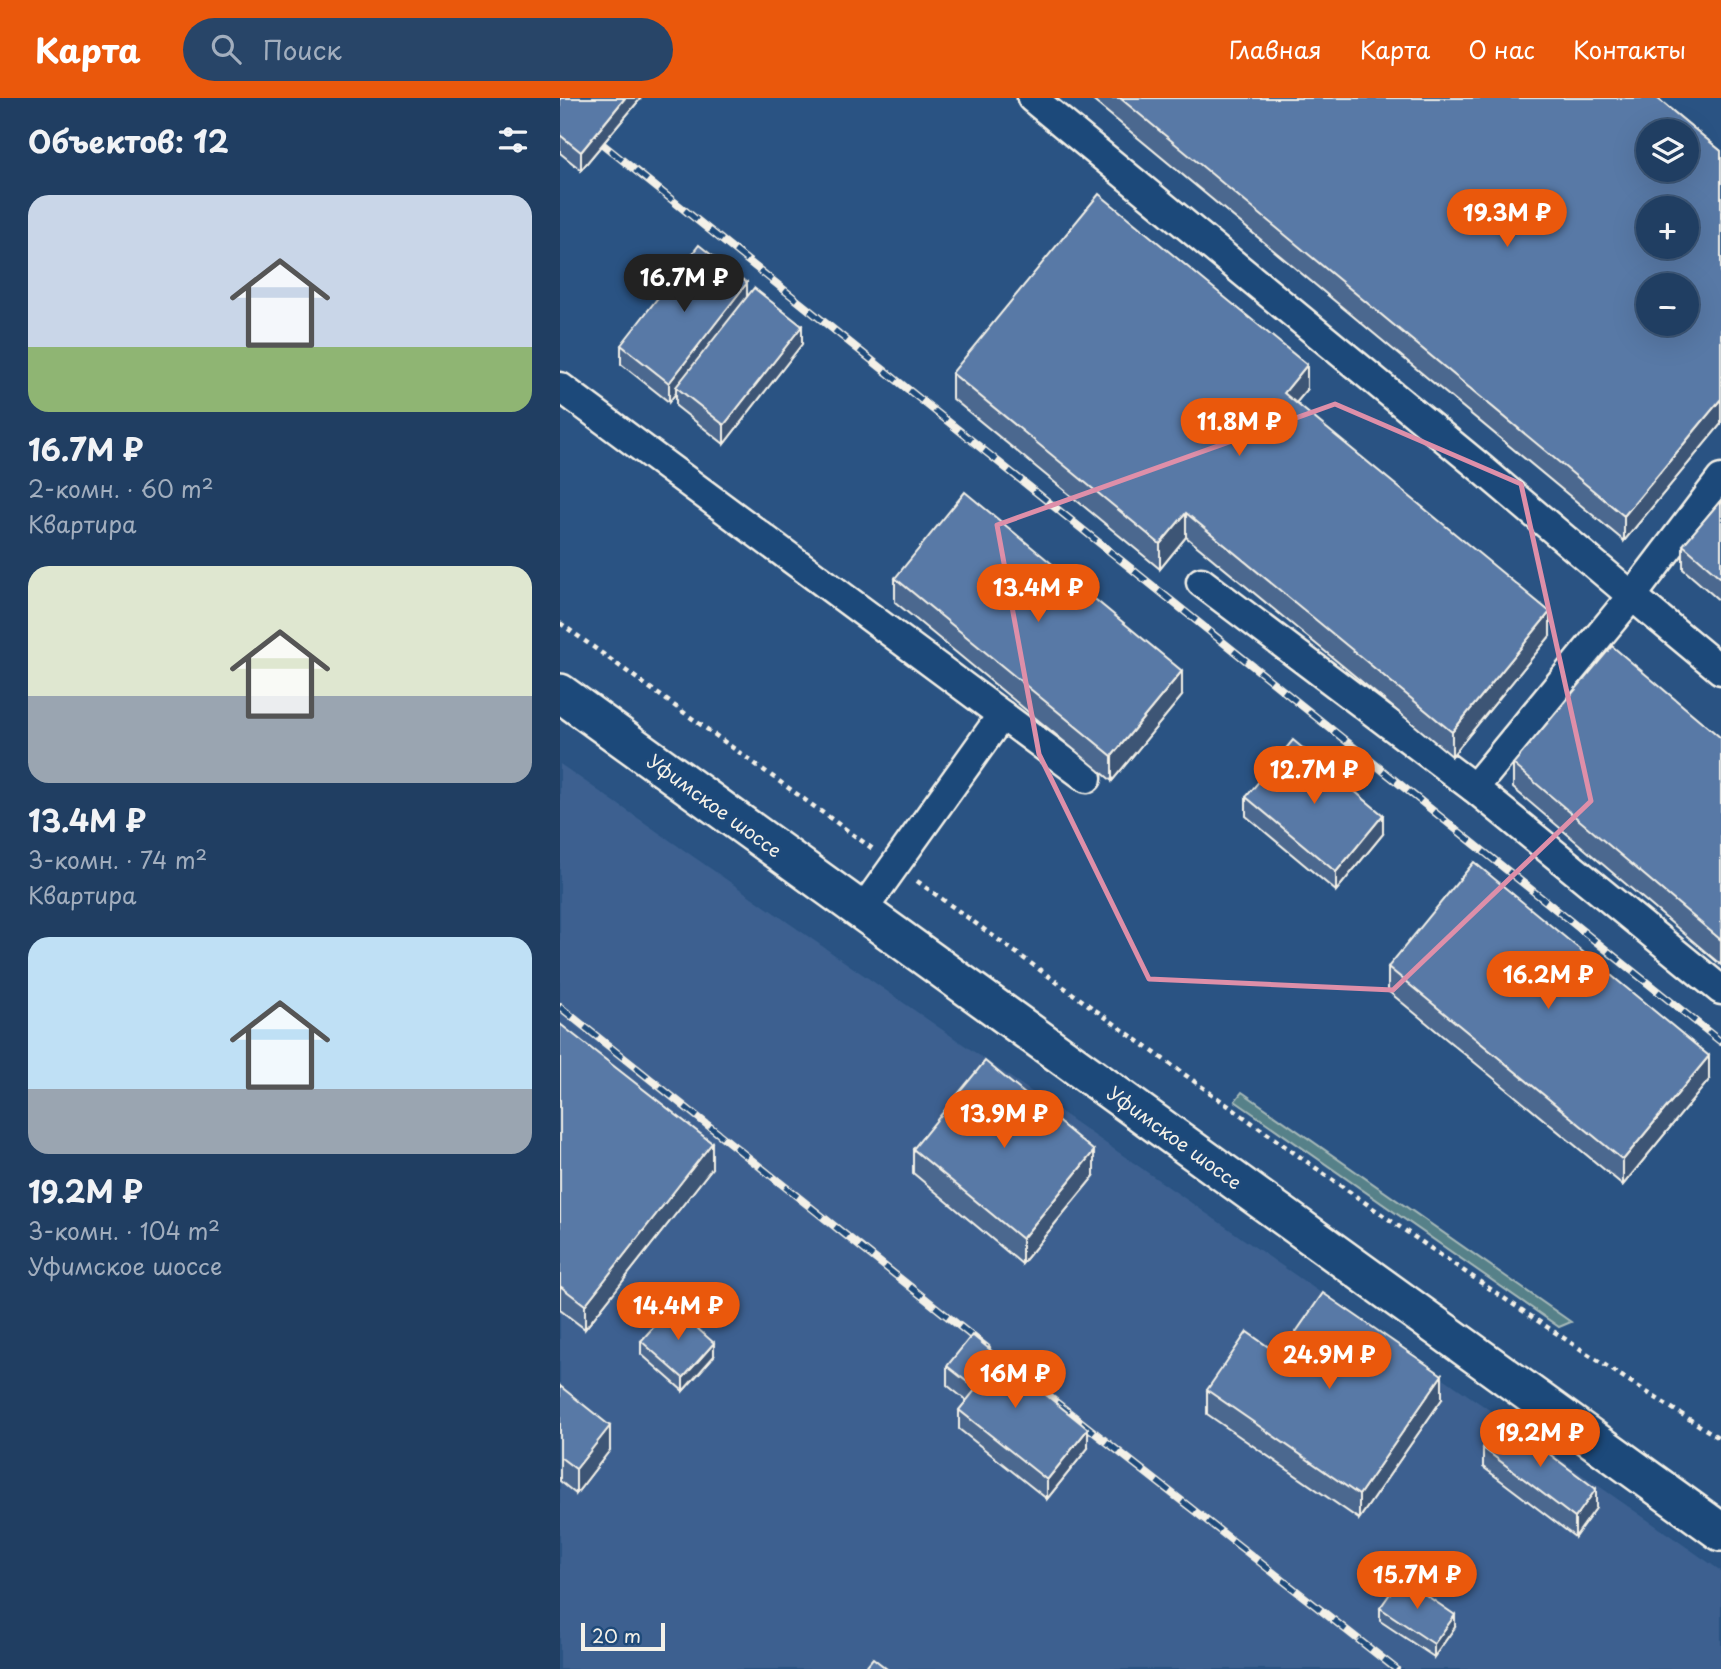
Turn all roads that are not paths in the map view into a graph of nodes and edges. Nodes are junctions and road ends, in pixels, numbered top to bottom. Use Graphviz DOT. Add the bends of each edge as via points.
graph roads {
  1 [pos="1032,98"];
  2 [pos="560,387"];
  3 [pos="1721,480"];
  4 [pos="1201,582"];
  5 [pos="1632,597"];
  6 [pos="1721,670"];
  7 [pos="560,693"];
  8 [pos="1002,715"];
  9 [pos="1087,778"];
  10 [pos="1474,788"];
  11 [pos="862,911"];
  12 [pos="1721,990"];
  13 [pos="1719,1526"];
  1 -- 5 [label="lane"];
  2 -- 8 [label="lane"];
  3 -- 5 [label="lane"];
  4 -- 10 [label="lane"];
  5 -- 6 [label="lane"];
  5 -- 10 [label="lane"];
  7 -- 11 [label="main road, Уфимское шоссе"];
  8 -- 9 [label="lane"];
  8 -- 11 [label="lane"];
  10 -- 12 [label="lane"];
  11 -- 13 [label="main road, Уфимское шоссе"];
}
